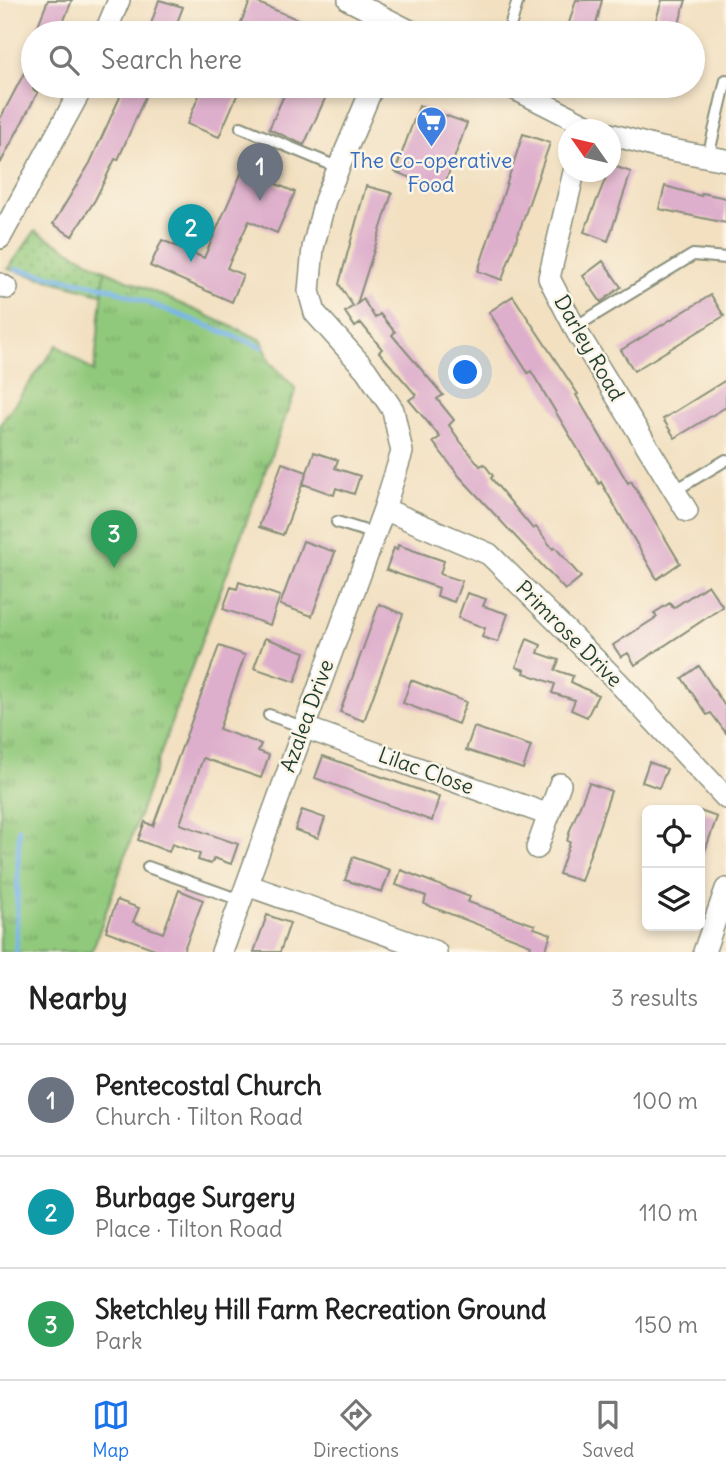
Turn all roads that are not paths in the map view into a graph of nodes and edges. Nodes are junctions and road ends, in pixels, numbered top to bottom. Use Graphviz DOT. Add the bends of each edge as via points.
graph roads {
  1 [pos="119,0"];
  2 [pos="518,0"];
  3 [pos="362,3"];
  4 [pos="110,21"];
  5 [pos="390,21"];
  6 [pos="512,21"];
  7 [pos="726,80"];
  8 [pos="76,98"];
  9 [pos="368,98"];
  10 [pos="532,98"];
  11 [pos="571,119"];
  12 [pos="241,127"];
  13 [pos="621,136"];
  14 [pos="717,158"];
  15 [pos="337,167"];
  16 [pos="572,182"];
  17 [pos="0,238"];
  18 [pos="726,258"];
  19 [pos="575,327"];
  20 [pos="726,460"];
  21 [pos="674,491"];
  22 [pos="384,509"];
  23 [pos="687,511"];
  24 [pos="337,522"];
  25 [pos="375,534"];
  26 [pos="269,715"];
  27 [pos="303,727"];
  28 [pos="560,785"];
  29 [pos="726,798"];
  30 [pos="549,815"];
  31 [pos="537,848"];
  32 [pos="148,867"];
  33 [pos="726,889"];
  34 [pos="243,893"];
  35 [pos="406,947"];
  36 [pos="222,952"];
  37 [pos="436,952"];
  38 [pos="704,952"];
  1 -- 4 [label="street"];
  2 -- 6 [label="lane"];
  3 -- 5 [label="street"];
  7 -- 14 [label="lane"];
  8 -- 17 [label="street"];
  9 -- 15 [label="street, Azalea Drive"];
  10 -- 11 [label="street"];
  12 -- 15 [label="lane"];
  13 -- 14 [label="street"];
  15 -- 22 [label="street, Azalea Drive" via="313,248 309,291 315,313 366,370 393,410 402,452"];
  16 -- 19 [label="street, Darley Road" via="549,278"];
  18 -- 19 [label="lane" via="693,254"];
  19 -- 21 [label="street, Darley Road"];
  20 -- 21 [label="lane"];
  21 -- 23 [label="street, Darley Road"];
  22 -- 25 [label="street, Azalea Drive"];
  22 -- 29 [label="street, Primrose Drive" via="489,554"];
  24 -- 25 [label="lane"];
  25 -- 27 [label="street, Azalea Drive"];
  26 -- 27 [label="lane"];
  27 -- 30 [label="street, Lilac Close"];
  27 -- 34 [label="street, Azalea Drive"];
  28 -- 30 [label="street"];
  30 -- 31 [label="street"];
  32 -- 34 [label="lane"];
  33 -- 38 [label="street"];
  34 -- 35 [label="street"];
  34 -- 36 [label="street, Azalea Drive"];
  35 -- 37 [label="street"];
}
